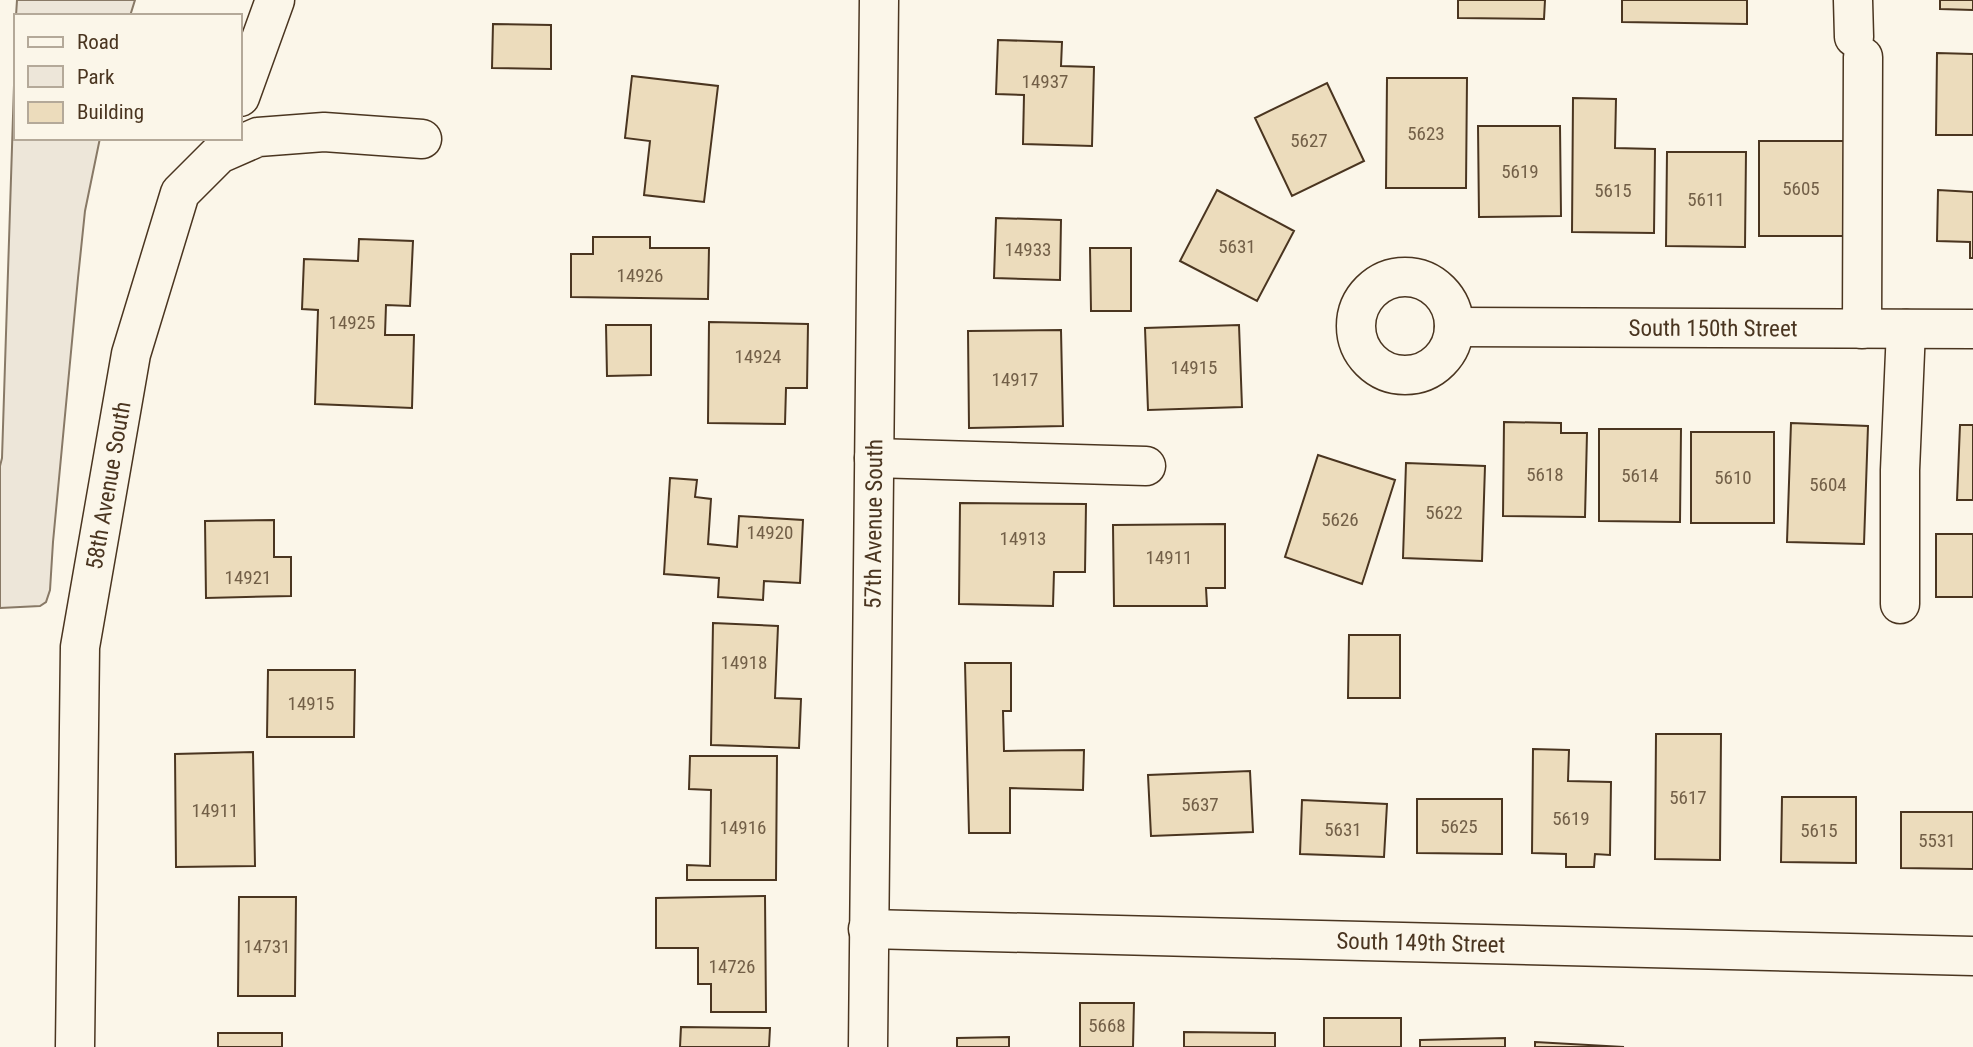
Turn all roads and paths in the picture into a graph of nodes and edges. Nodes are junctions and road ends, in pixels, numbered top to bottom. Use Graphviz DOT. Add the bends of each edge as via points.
graph roads {
  1 [pos="275,0"];
  2 [pos="879,0"];
  3 [pos="1857,31"];
  4 [pos="242,91"];
  5 [pos="422,139"];
  6 [pos="222,146"];
  7 [pos="1454,327"];
  8 [pos="1862,329"];
  9 [pos="1906,329"];
  10 [pos="1973,329"];
  11 [pos="874,458"];
  12 [pos="1146,466"];
  13 [pos="1900,604"];
  14 [pos="869,929"];
  15 [pos="1973,956"];
  16 [pos="75,1047"];
  17 [pos="868,1047"];
  1 -- 4 [label="street"];
  2 -- 11 [label="street, 57th Avenue South"];
  3 -- 8 [label="street"];
  5 -- 6 [label="street, 58th Avenue South" via="324,132 258,136"];
  6 -- 16 [label="street, 58th Avenue South" via="180,193 131,355 80,647"];
  7 -- 8 [label="street, South 150th Street"];
  8 -- 9 [label="street, South 150th Street"];
  9 -- 10 [label="street, South 150th Street"];
  9 -- 13 [label="street"];
  11 -- 12 [label="street"];
  11 -- 14 [label="street, 57th Avenue South"];
  14 -- 15 [label="street, South 149th Street"];
  14 -- 17 [label="street, 57th Avenue South"];
}
